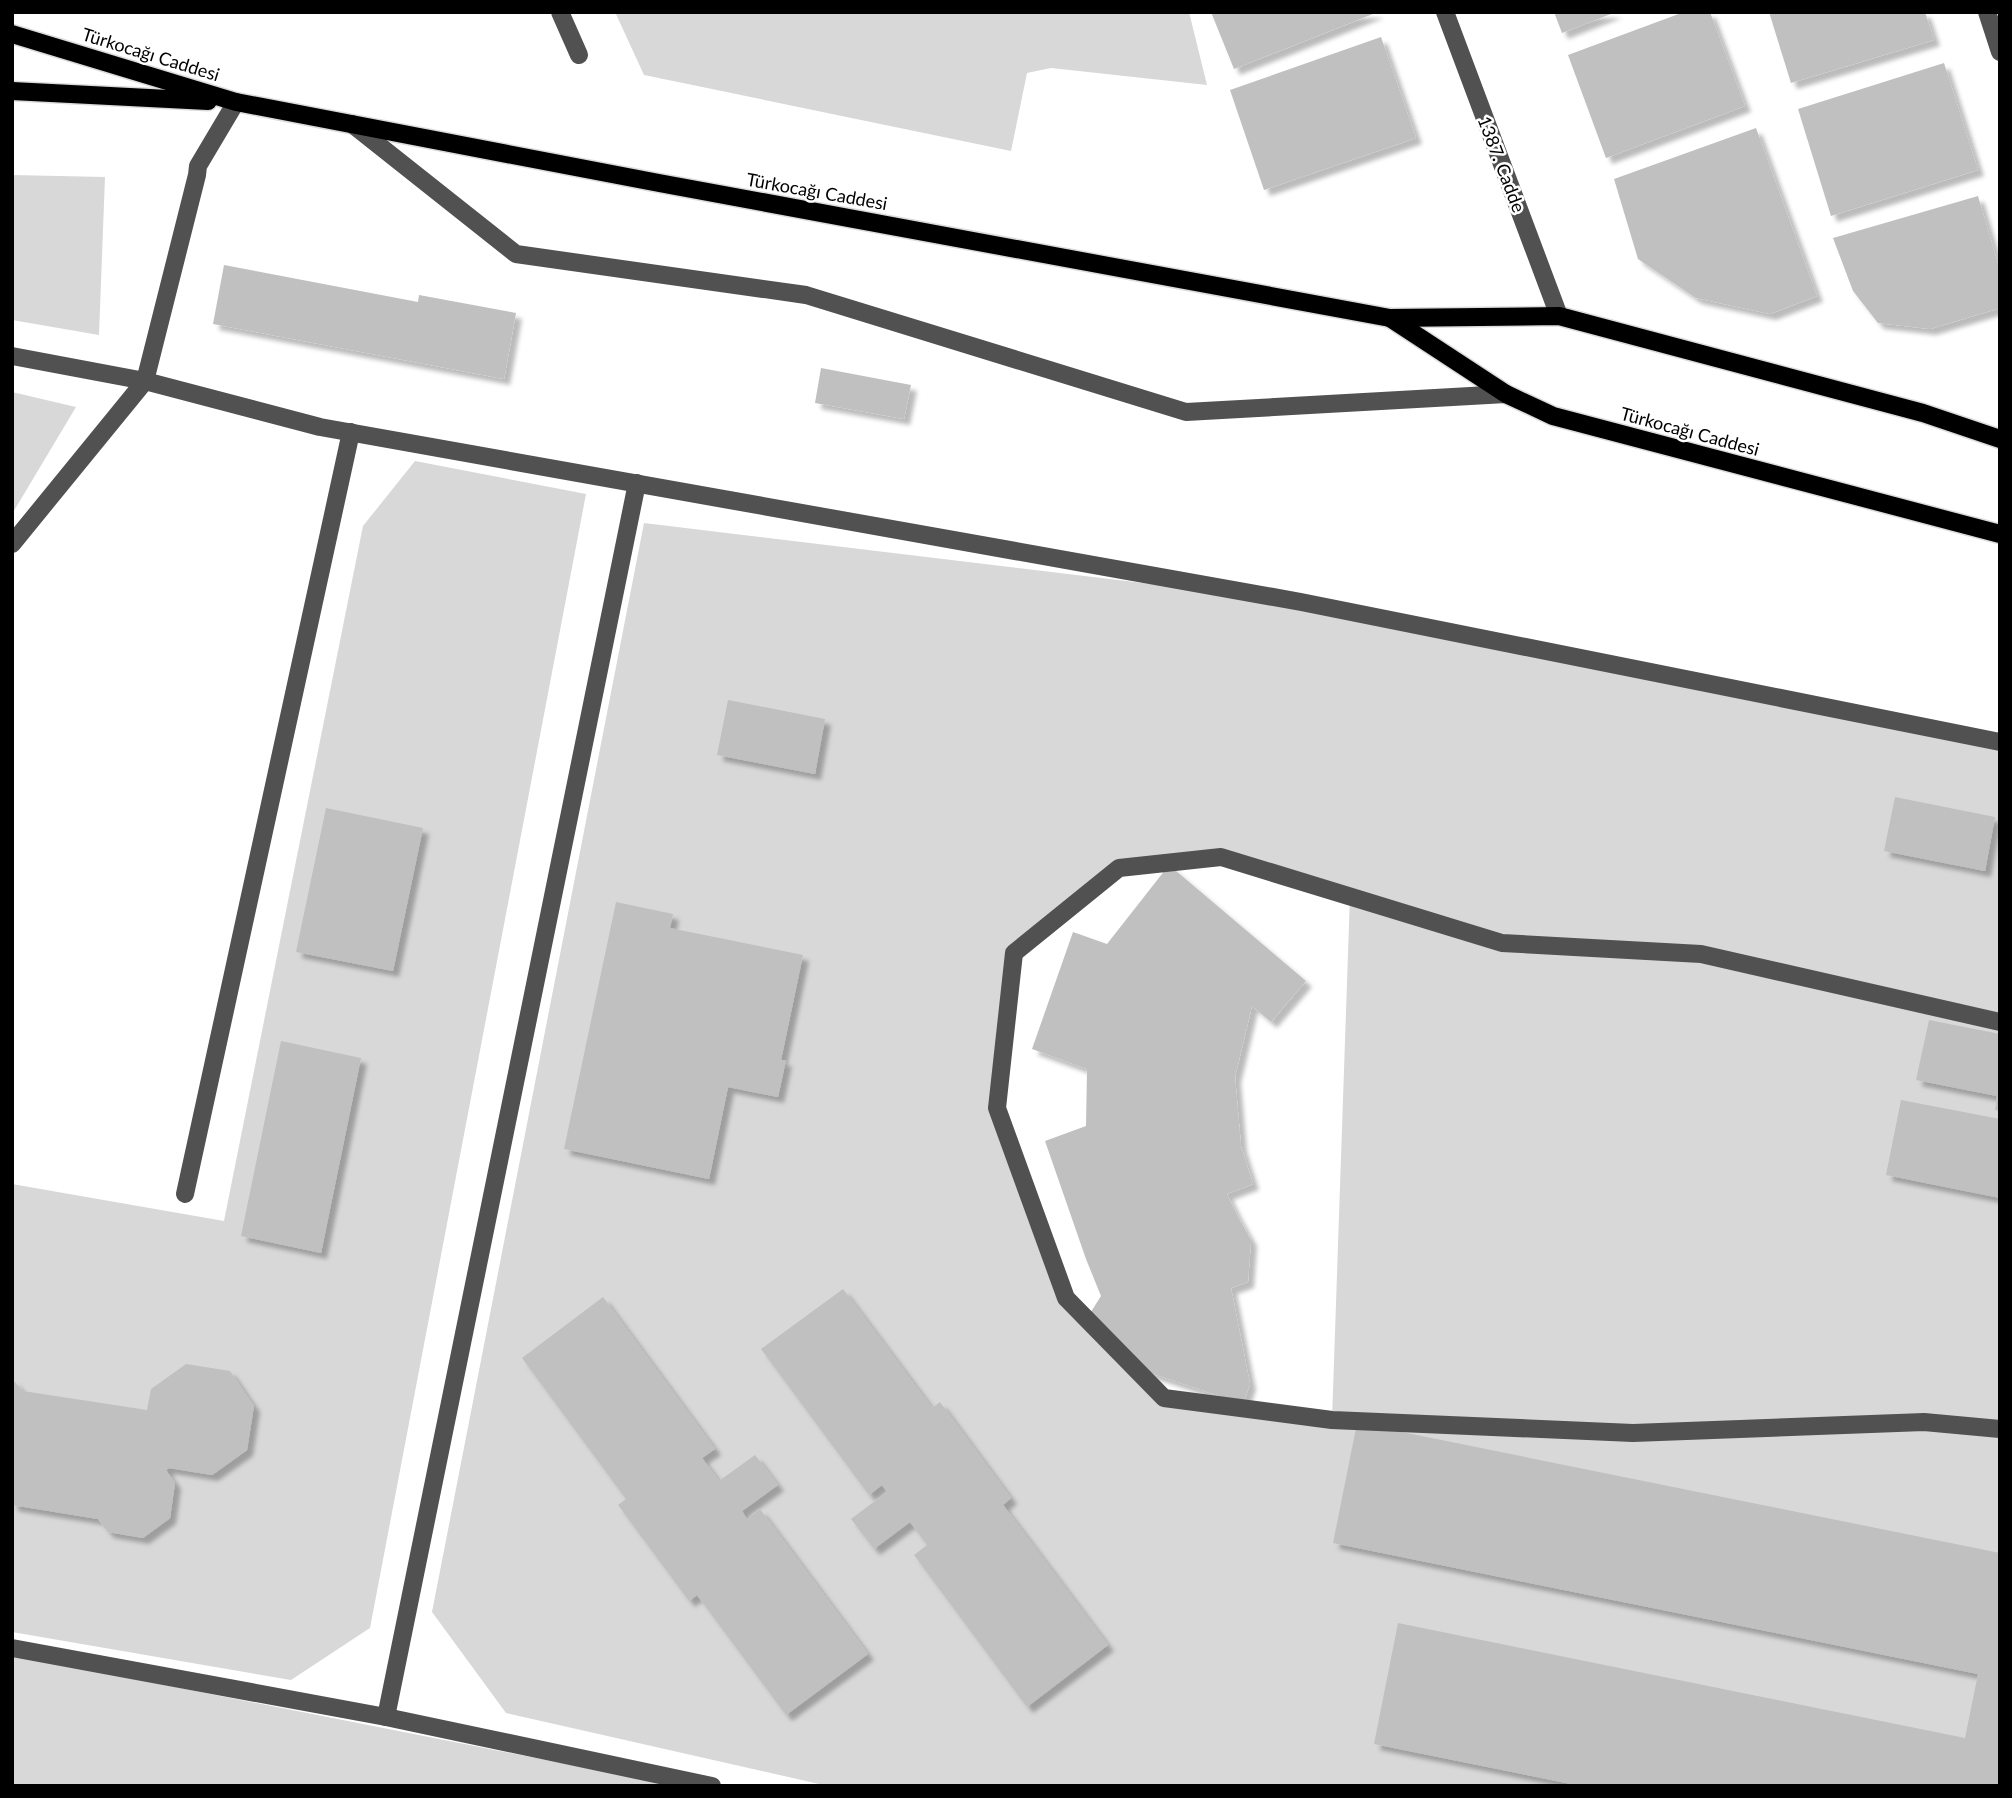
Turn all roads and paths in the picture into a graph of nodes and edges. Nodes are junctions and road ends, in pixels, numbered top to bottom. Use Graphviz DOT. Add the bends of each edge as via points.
graph roads {
  1 [pos="560,12"];
  2 [pos="1445,12"];
  3 [pos="1987,12"];
  4 [pos="12,34"];
  5 [pos="2000,52"];
  6 [pos="579,55"];
  7 [pos="12,90"];
  8 [pos="236,102"];
  9 [pos="352,124"];
  10 [pos="1559,316"];
  11 [pos="1390,318"];
  12 [pos="12,356"];
  13 [pos="145,381"];
  14 [pos="1506,394"];
  15 [pos="351,432"];
  16 [pos="2000,439"];
  17 [pos="637,483"];
  18 [pos="2000,534"];
  19 [pos="12,544"];
  20 [pos="2000,741"];
  21 [pos="2000,1022"];
  22 [pos="185,1194"];
  23 [pos="2000,1429"];
  24 [pos="12,1648"];
  25 [pos="386,1717"];
  26 [pos="712,1786"];
  1 -- 6 [label="street"];
  2 -- 10 [label="street, 1387. Cadde"];
  3 -- 5 [label="street"];
  4 -- 8 [label="main road, Türkocağı Caddesi"];
  7 -- 8 [label="main road, Türkocağı Caddesi"];
  8 -- 9 [label="main road, Türkocağı Caddesi"];
  8 -- 13 [label="street" via="198,166"];
  9 -- 11 [label="main road, Türkocağı Caddesi"];
  9 -- 14 [label="street" via="516,254 806,295 1186,412"];
  10 -- 11 [label="main road, Türkocağı Caddesi"];
  10 -- 16 [label="main road, Türkocağı Caddesi" via="1923,413"];
  11 -- 14 [label="main road, Türkocağı Caddesi"];
  12 -- 13 [label="street"];
  13 -- 15 [label="street"];
  13 -- 19 [label="street"];
  14 -- 18 [label="main road, Türkocağı Caddesi" via="1553,416"];
  15 -- 17 [label="street"];
  15 -- 22 [label="street"];
  17 -- 20 [label="street" via="1301,602"];
  17 -- 25 [label="street"];
  21 -- 23 [label="street" via="1701,954 1502,943 1221,857 1119,868 1014,953 998,1108 1066,1298 1164,1398 1332,1420 1633,1433 1924,1422"];
  24 -- 25 [label="street"];
  25 -- 26 [label="street"];
}
